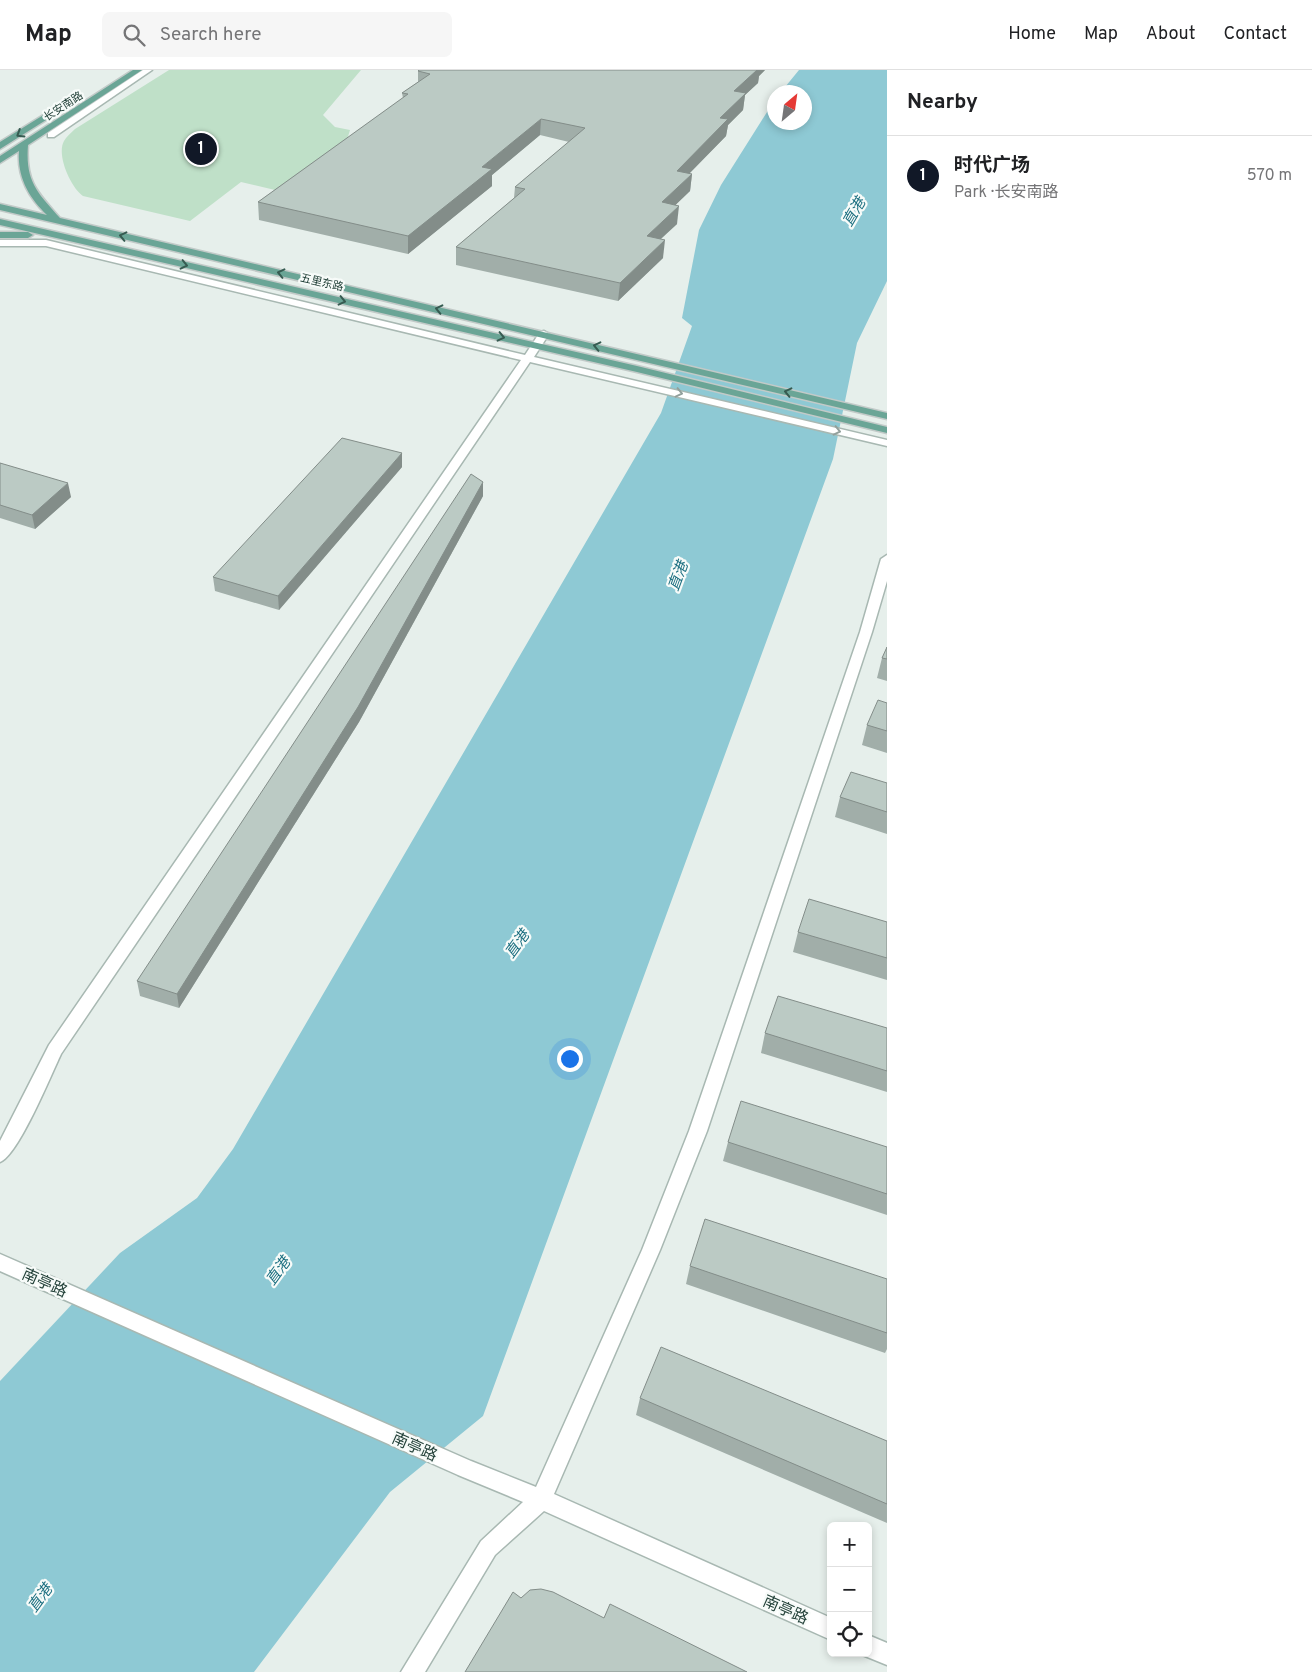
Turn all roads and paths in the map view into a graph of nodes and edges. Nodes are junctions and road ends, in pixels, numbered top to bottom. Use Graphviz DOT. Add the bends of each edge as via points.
graph roads {
  1 [pos="120,70"];
  2 [pos="138,70"];
  3 [pos="148,70"];
  4 [pos="112,75"];
  5 [pos="80,95"];
  6 [pos="51,134"];
  7 [pos="24,144"];
  8 [pos="0,146"];
  9 [pos="0,160"];
  10 [pos="0,207"];
  11 [pos="57,220"];
  12 [pos="0,222"];
  13 [pos="0,235"];
  14 [pos="48,235"];
  15 [pos="0,243"];
  16 [pos="540,340"];
  17 [pos="527,358"];
  18 [pos="887,416"];
  19 [pos="882,429"];
  20 [pos="882,442"];
  21 [pos="887,559"];
  22 [pos="0,1155"];
  23 [pos="0,1262"];
  24 [pos="541,1499"];
  25 [pos="827,1627"];
  26 [pos="872,1648"];
  27 [pos="887,1654"];
  28 [pos="412,1672"];
  1 -- 4 [label="main road"];
  2 -- 7 [label="main road, 长安南路"];
  3 -- 6 [label="street"];
  5 -- 8 [label="main road, 长安南路, one-way"];
  7 -- 9 [label="main road, 长安南路"];
  7 -- 11 [label="main road" via="22,167 25,178 41,205"];
  10 -- 11 [label="main road, 五里东路"];
  16 -- 11 [label="main road, 五里东路, one-way"];
  12 -- 14 [label="main road, 五里东路"];
  13 -- 14 [label="main road"];
  14 -- 16 [label="main road, 五里东路, one-way"];
  15 -- 17 [label="street" via="46,242"];
  16 -- 17 [label="street"];
  18 -- 16 [label="main road, 五里东路, one-way" via="645,358"];
  16 -- 19 [label="main road, 五里东路" via="637,369"];
  17 -- 20 [label="street, one-way"];
  17 -- 22 [label="street" via="55,1050 11,1140"];
  21 -- 24 [label="street" via="863,641 698,1131 651,1250"];
  23 -- 24 [label="street, 南亭路"];
  24 -- 25 [label="street, 南亭路"];
  24 -- 28 [label="street" via="488,1548"];
  26 -- 27 [label="street"];
}
